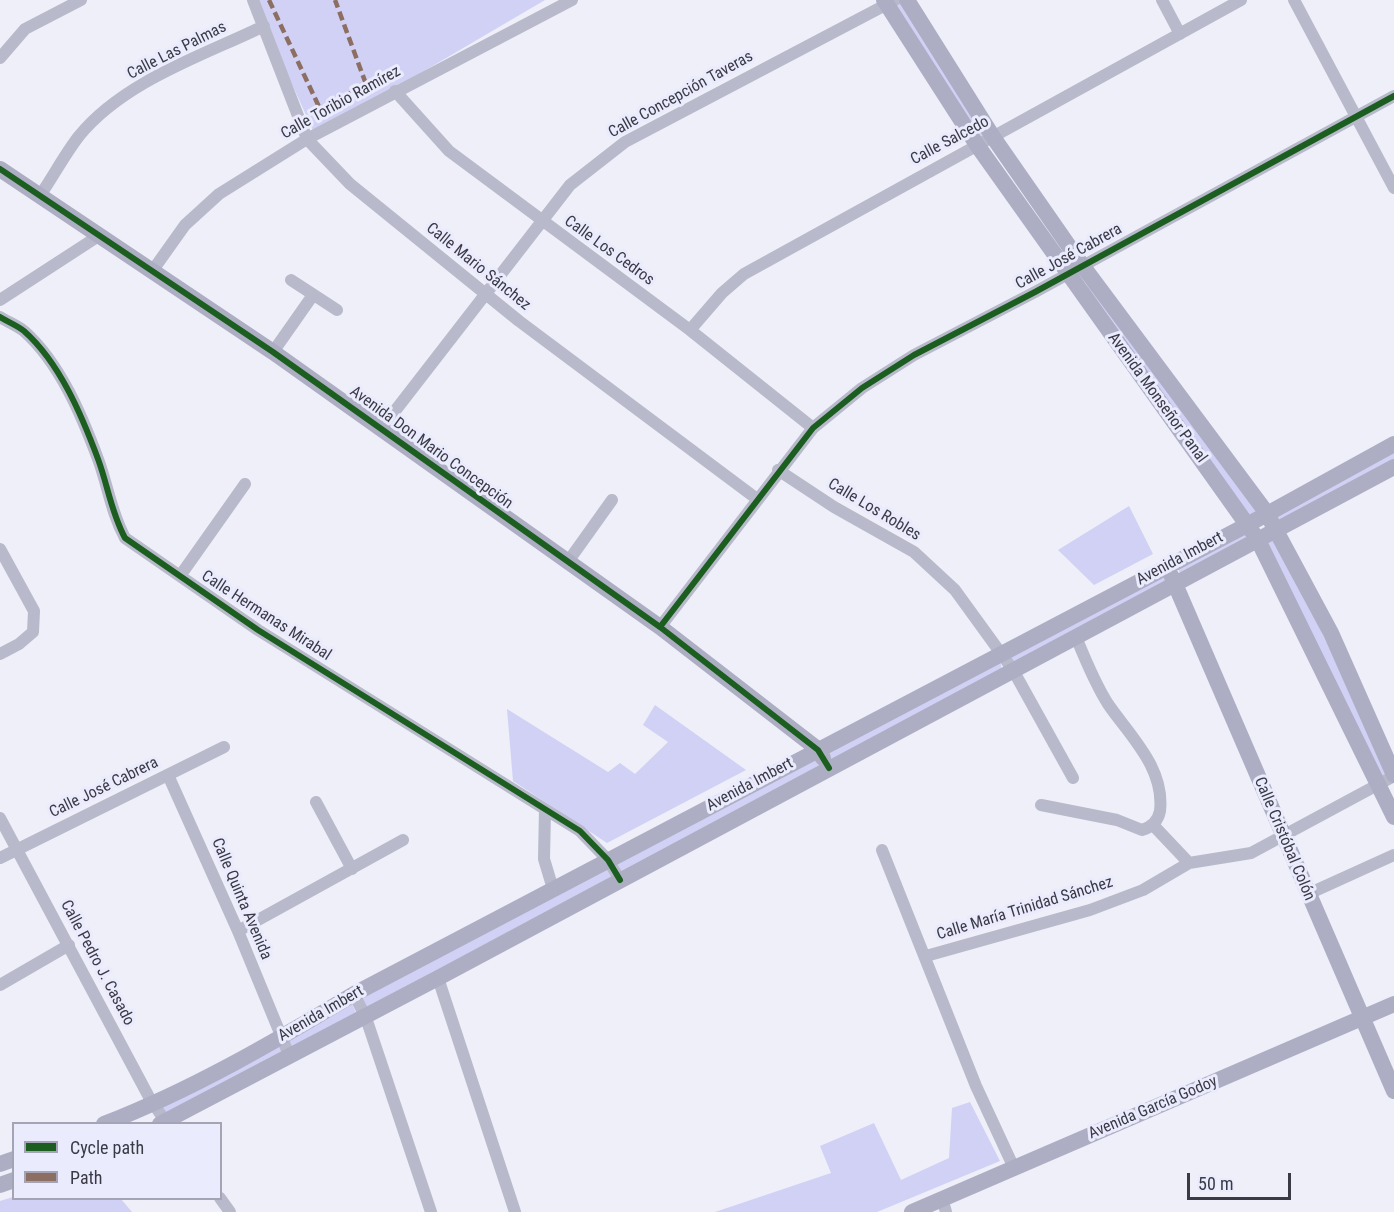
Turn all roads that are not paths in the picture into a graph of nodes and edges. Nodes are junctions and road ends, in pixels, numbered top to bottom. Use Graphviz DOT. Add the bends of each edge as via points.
graph roads {
  1 [pos="81,0"];
  2 [pos="253,0"];
  3 [pos="572,0"];
  4 [pos="907,0"];
  5 [pos="1162,0"];
  6 [pos="1241,0"];
  7 [pos="1294,0"];
  8 [pos="889,2"];
  9 [pos="264,26"];
  10 [pos="1180,34"];
  11 [pos="0,58"];
  12 [pos="395,91"];
  13 [pos="1394,96"];
  14 [pos="1355,116"];
  15 [pos="993,137"];
  16 [pos="307,139"];
  17 [pos="977,145"];
  18 [pos="0,169"];
  19 [pos="1394,188"];
  20 [pos="41,194"];
  21 [pos="542,222"];
  22 [pos="100,235"];
  23 [pos="1082,265"];
  24 [pos="153,270"];
  25 [pos="1067,273"];
  26 [pos="291,280"];
  27 [pos="485,294"];
  28 [pos="313,295"];
  29 [pos="0,300"];
  30 [pos="337,310"];
  31 [pos="0,317"];
  32 [pos="690,330"];
  33 [pos="273,352"];
  34 [pos="813,428"];
  35 [pos="381,429"];
  36 [pos="1394,444"];
  37 [pos="1394,467"];
  38 [pos="778,470"];
  39 [pos="245,484"];
  40 [pos="757,499"];
  41 [pos="612,500"];
  42 [pos="1266,512"];
  43 [pos="1247,525"];
  44 [pos="1275,530"];
  45 [pos="1258,540"];
  46 [pos="0,549"];
  47 [pos="567,563"];
  48 [pos="1168,565"];
  49 [pos="180,576"];
  50 [pos="1176,585"];
  51 [pos="660,627"];
  52 [pos="1076,637"];
  53 [pos="1001,653"];
  54 [pos="0,654"];
  55 [pos="1013,670"];
  56 [pos="224,747"];
  57 [pos="818,750"];
  58 [pos="830,768"];
  59 [pos="168,774"];
  60 [pos="1394,776"];
  61 [pos="1073,778"];
  62 [pos="1378,786"];
  63 [pos="316,802"];
  64 [pos="1041,805"];
  65 [pos="545,810"];
  66 [pos="1394,817"];
  67 [pos="0,818"];
  68 [pos="1153,825"];
  69 [pos="1283,838"];
  70 [pos="403,840"];
  71 [pos="17,850"];
  72 [pos="882,850"];
  73 [pos="1394,855"];
  74 [pos="0,858"];
  75 [pos="608,860"];
  76 [pos="1189,863"];
  77 [pos="352,869"];
  78 [pos="620,880"];
  79 [pos="552,889"];
  80 [pos="1308,894"];
  81 [pos="238,931"];
  82 [pos="69,945"];
  83 [pos="926,956"];
  84 [pos="438,978"];
  85 [pos="0,985"];
  86 [pos="354,994"];
  87 [pos="1394,1004"];
  88 [pos="364,1015"];
  89 [pos="1363,1018"];
  90 [pos="281,1037"];
  91 [pos="289,1056"];
  92 [pos="1394,1092"];
  93 [pos="154,1104"];
  94 [pos="109,1122"];
  95 [pos="163,1122"];
  96 [pos="166,1122"];
  97 [pos="1014,1168"];
  98 [pos="944,1205"];
  99 [pos="431,1212"];
  100 [pos="515,1212"];
  101 [pos="912,1212"];
  1 -- 11 [label="street" via="25,29"];
  2 -- 9 [label="street, Calle Mario Sánchez"];
  3 -- 12 [label="street, Calle Toribio Ramírez"];
  4 -- 15 [label="main road, Avenida Monseñor Panal"];
  5 -- 10 [label="street"];
  6 -- 10 [label="street, Calle Salcedo"];
  7 -- 14 [label="street"];
  8 -- 17 [label="main road, Avenida Monseñor Panal"];
  8 -- 21 [label="street, Calle Concepción Taveras" via="625,142 570,185"];
  9 -- 16 [label="street, Calle Mario Sánchez"];
  9 -- 20 [label="street, Calle Las Palmas" via="144,83 108,108 80,136"];
  10 -- 15 [label="street, Calle Salcedo"];
  12 -- 16 [label="street, Calle Toribio Ramírez"];
  12 -- 21 [label="street, Calle Los Cedros" via="449,151"];
  13 -- 14 [label="street, Calle José Cabrera"];
  14 -- 19 [label="street"];
  14 -- 23 [label="street, Calle José Cabrera"];
  15 -- 17 [label="street, Calle Salcedo"];
  15 -- 23 [label="main road, Avenida Monseñor Panal"];
  16 -- 24 [label="street, Calle Toribio Ramírez" via="219,194 185,225"];
  16 -- 27 [label="street, Calle Mario Sánchez" via="350,184"];
  17 -- 25 [label="main road, Avenida Monseñor Panal"];
  17 -- 32 [label="street, Calle Salcedo" via="744,274"];
  18 -- 20 [label="main road, Avenida Don Mario Concepción"];
  20 -- 22 [label="main road, Avenida Don Mario Concepción"];
  21 -- 27 [label="street, Calle Concepción Taveras"];
  21 -- 32 [label="street, Calle Los Cedros"];
  22 -- 24 [label="main road, Avenida Don Mario Concepción"];
  22 -- 29 [label="street"];
  23 -- 25 [label="street, Calle José Cabrera"];
  23 -- 42 [label="main road, Avenida Monseñor Panal"];
  24 -- 33 [label="main road, Avenida Don Mario Concepción"];
  25 -- 34 [label="street, Calle José Cabrera" via="914,355 862,388"];
  25 -- 43 [label="main road, Avenida Monseñor Panal"];
  26 -- 28 [label="street"];
  27 -- 35 [label="street, Calle Concepción Taveras"];
  27 -- 40 [label="street, Calle Mario Sánchez"];
  28 -- 30 [label="street"];
  28 -- 33 [label="street"];
  31 -- 49 [label="street, Calle Hermanas Mirabal" via="24,331 55,369 87,432 113,516 125,538"];
  32 -- 34 [label="street, Calle Los Cedros"];
  33 -- 35 [label="main road, Avenida Don Mario Concepción"];
  34 -- 38 [label="street, Calle José Cabrera"];
  35 -- 47 [label="main road, Avenida Don Mario Concepción"];
  36 -- 42 [label="main road, Avenida Imbert"];
  37 -- 44 [label="main road, Avenida Imbert"];
  38 -- 40 [label="street, Calle José Cabrera"];
  38 -- 53 [label="street, Calle Los Robles" via="914,552 955,590"];
  39 -- 49 [label="street"];
  40 -- 51 [label="street, Calle José Cabrera"];
  41 -- 47 [label="street"];
  42 -- 43 [label="main road, Avenida Imbert"];
  42 -- 44 [label="main road, Avenida Monseñor Panal"];
  43 -- 45 [label="main road, Avenida Monseñor Panal"];
  43 -- 48 [label="main road, Avenida Imbert"];
  44 -- 45 [label="main road, Avenida Imbert"];
  44 -- 60 [label="main road, Avenida Monseñor Panal" via="1331,633"];
  45 -- 50 [label="main road, Avenida Imbert"];
  45 -- 62 [label="main road, Avenida Monseñor Panal"];
  46 -- 54 [label="street" via="34,611 33,632"];
  47 -- 51 [label="main road, Avenida Don Mario Concepción"];
  48 -- 50 [label="main road, Calle Cristóbal Colón"];
  48 -- 53 [label="main road, Avenida Imbert"];
  49 -- 65 [label="street, Calle Hermanas Mirabal" via="258,630"];
  50 -- 52 [label="main road, Avenida Imbert"];
  50 -- 69 [label="main road, Calle Cristóbal Colón"];
  51 -- 57 [label="main road, Avenida Don Mario Concepción"];
  52 -- 55 [label="main road, Avenida Imbert"];
  52 -- 68 [label="street" via="1108,704 1154,771 1160,803"];
  53 -- 55 [label="street, Calle Los Robles"];
  53 -- 57 [label="main road, Avenida Imbert"];
  55 -- 58 [label="main road, Avenida Imbert"];
  55 -- 61 [label="street, Calle Los Robles"];
  56 -- 59 [label="street, Calle José Cabrera"];
  57 -- 58 [label="main road, Avenida Don Mario Concepción"];
  57 -- 75 [label="main road, Avenida Imbert"];
  58 -- 78 [label="main road, Avenida Imbert"];
  59 -- 71 [label="street, Calle José Cabrera"];
  59 -- 81 [label="street, Calle Quinta Avenida"];
  60 -- 62 [label="street, Calle María Trinidad Sánchez"];
  62 -- 66 [label="main road, Avenida Monseñor Panal"];
  62 -- 69 [label="street, Calle María Trinidad Sánchez"];
  63 -- 77 [label="street"];
  64 -- 68 [label="street" via="1117,820 1136,829"];
  65 -- 75 [label="street, Calle Hermanas Mirabal" via="580,831"];
  65 -- 79 [label="street" via="544,859"];
  67 -- 71 [label="street, Calle Pedro J. Casado"];
  68 -- 76 [label="street"];
  69 -- 76 [label="street, Calle María Trinidad Sánchez" via="1251,853"];
  69 -- 80 [label="main road, Calle Cristóbal Colón"];
  70 -- 77 [label="street"];
  71 -- 74 [label="street, Calle José Cabrera"];
  71 -- 82 [label="street, Calle Pedro J. Casado"];
  72 -- 83 [label="street"];
  73 -- 80 [label="street"];
  75 -- 78 [label="street, Calle Hermanas Mirabal"];
  75 -- 79 [label="main road, Avenida Imbert"];
  76 -- 83 [label="street, Calle María Trinidad Sánchez" via="1143,890 1090,910"];
  77 -- 81 [label="street"];
  78 -- 84 [label="main road, Avenida Imbert"];
  79 -- 86 [label="main road, Avenida Imbert"];
  80 -- 89 [label="main road, Calle Cristóbal Colón"];
  81 -- 90 [label="street, Calle Quinta Avenida"];
  82 -- 85 [label="street"];
  82 -- 93 [label="street, Calle Pedro J. Casado"];
  83 -- 97 [label="street" via="976,1086"];
  84 -- 88 [label="main road, Avenida Imbert"];
  84 -- 100 [label="street"];
  86 -- 88 [label="street"];
  86 -- 90 [label="main road, Avenida Imbert"];
  87 -- 89 [label="main road, Avenida García Godoy"];
  88 -- 91 [label="main road, Avenida Imbert"];
  88 -- 99 [label="street"];
  89 -- 92 [label="main road, Calle Cristóbal Colón"];
  89 -- 97 [label="main road, Avenida García Godoy"];
  90 -- 91 [label="street, Calle Quinta Avenida"];
  90 -- 93 [label="main road, Avenida Imbert"];
  91 -- 96 [label="main road, Avenida Imbert"];
  93 -- 94 [label="main road, Avenida Imbert"];
  93 -- 95 [label="street, Calle Pedro J. Casado"];
  97 -- 98 [label="main road, Avenida García Godoy"];
  98 -- 101 [label="main road, Avenida García Godoy"];
}
